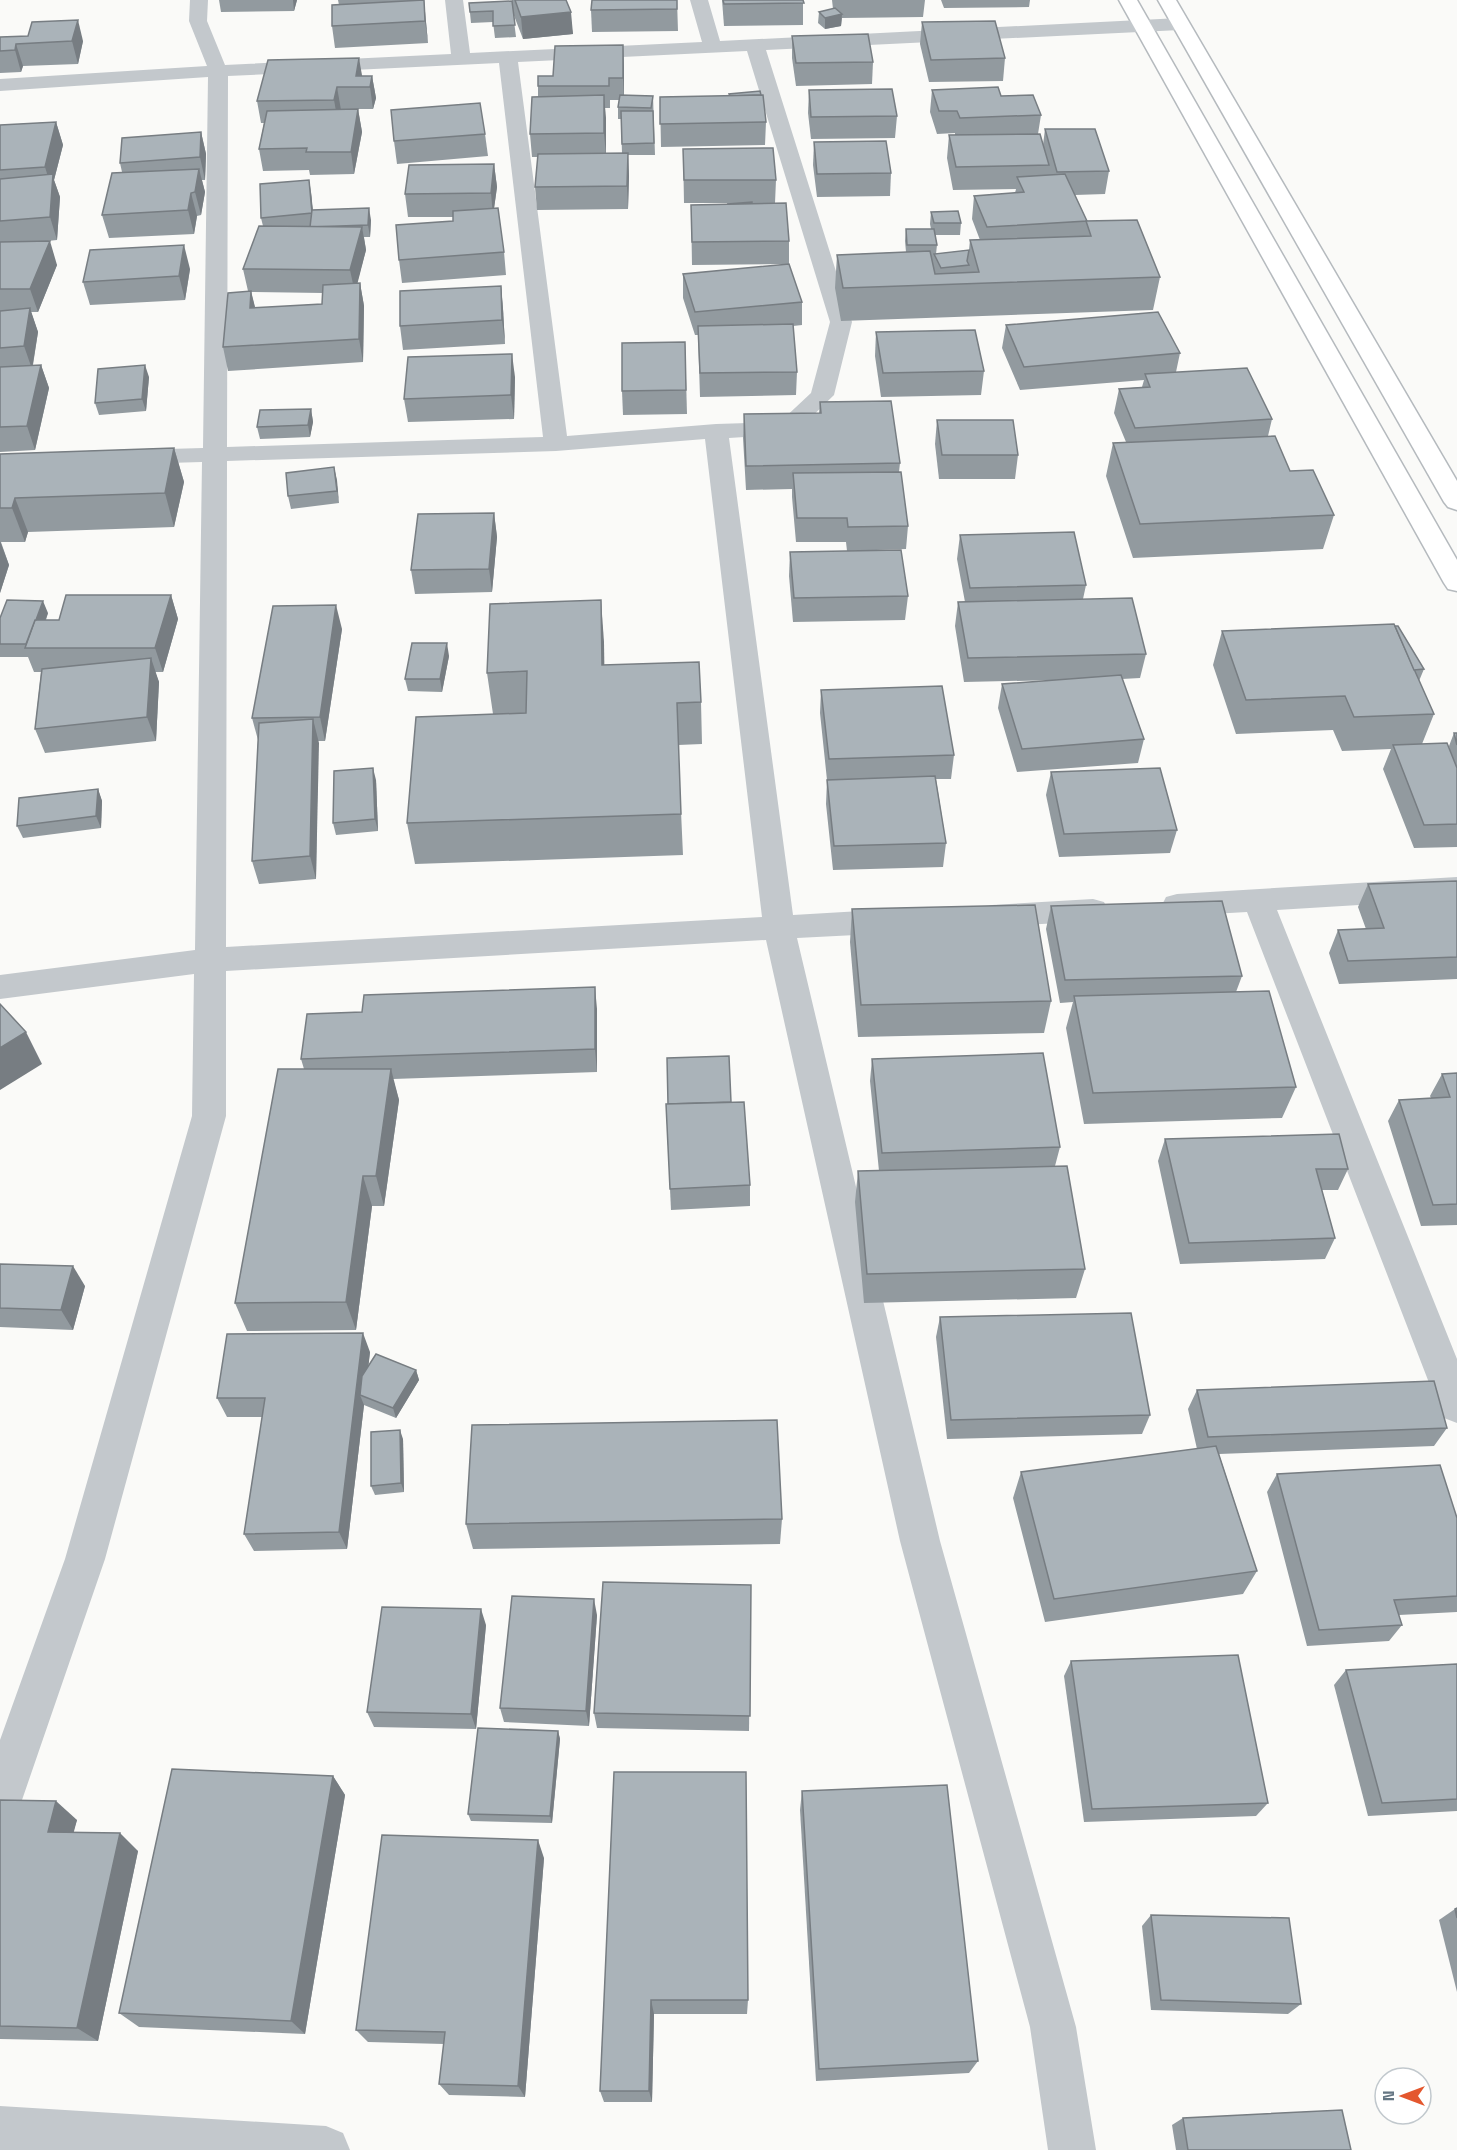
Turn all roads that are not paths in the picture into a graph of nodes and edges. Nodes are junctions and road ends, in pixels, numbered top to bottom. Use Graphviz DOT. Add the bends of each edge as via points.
graph roads {
  1 [pos="199,0"];
  2 [pos="454,0"];
  3 [pos="699,0"];
  4 [pos="1128,0"];
  5 [pos="1167,0"];
  6 [pos="1180,24"];
  7 [pos="1142,26"];
  8 [pos="755,45"];
  9 [pos="713,47"];
  10 [pos="508,57"];
  11 [pos="461,59"];
  12 [pos="218,71"];
  13 [pos="0,85"];
  14 [pos="716,431"];
  15 [pos="556,444"];
  16 [pos="215,453"];
  17 [pos="108,459"];
  18 [pos="1457,502"];
  19 [pos="1457,583"];
  20 [pos="1457,888"];
  21 [pos="1258,900"];
  22 [pos="1153,906"];
  23 [pos="1118,908"];
  24 [pos="966,917"];
  25 [pos="919,920"];
  26 [pos="778,928"];
  27 [pos="209,960"];
  28 [pos="0,987"];
  29 [pos="1457,1406"];
  30 [pos="0,1800"];
  31 [pos="0,2130"];
  32 [pos="326,2150"];
  33 [pos="1072,2150"];
  1 -- 12 [label="street" via="198,21"];
  2 -- 11 [label="street"];
  3 -- 9 [label="street"];
  4 -- 7 [label="main road"];
  5 -- 6 [label="main road"];
  6 -- 7 [label="street"];
  6 -- 18 [label="main road"];
  7 -- 8 [label="street"];
  7 -- 19 [label="main road"];
  8 -- 9 [label="street"];
  8 -- 14 [label="street" via="841,322 822,395 786,429"];
  9 -- 10 [label="street"];
  10 -- 11 [label="street"];
  10 -- 15 [label="street"];
  11 -- 12 [label="street"];
  12 -- 13 [label="street"];
  12 -- 16 [label="street"];
  14 -- 15 [label="street"];
  14 -- 26 [label="street"];
  15 -- 16 [label="street"];
  16 -- 17 [label="street"];
  16 -- 27 [label="street"];
  20 -- 21 [label="street"];
  21 -- 22 [label="street"];
  21 -- 29 [label="street"];
  23 -- 24 [label="street"];
  25 -- 26 [label="street"];
  26 -- 27 [label="street"];
  26 -- 33 [label="street" via="920,1541 1053,2026"];
  27 -- 28 [label="street"];
  27 -- 30 [label="street" via="209,1116 85,1559"];
  31 -- 32 [label="street"];
}
